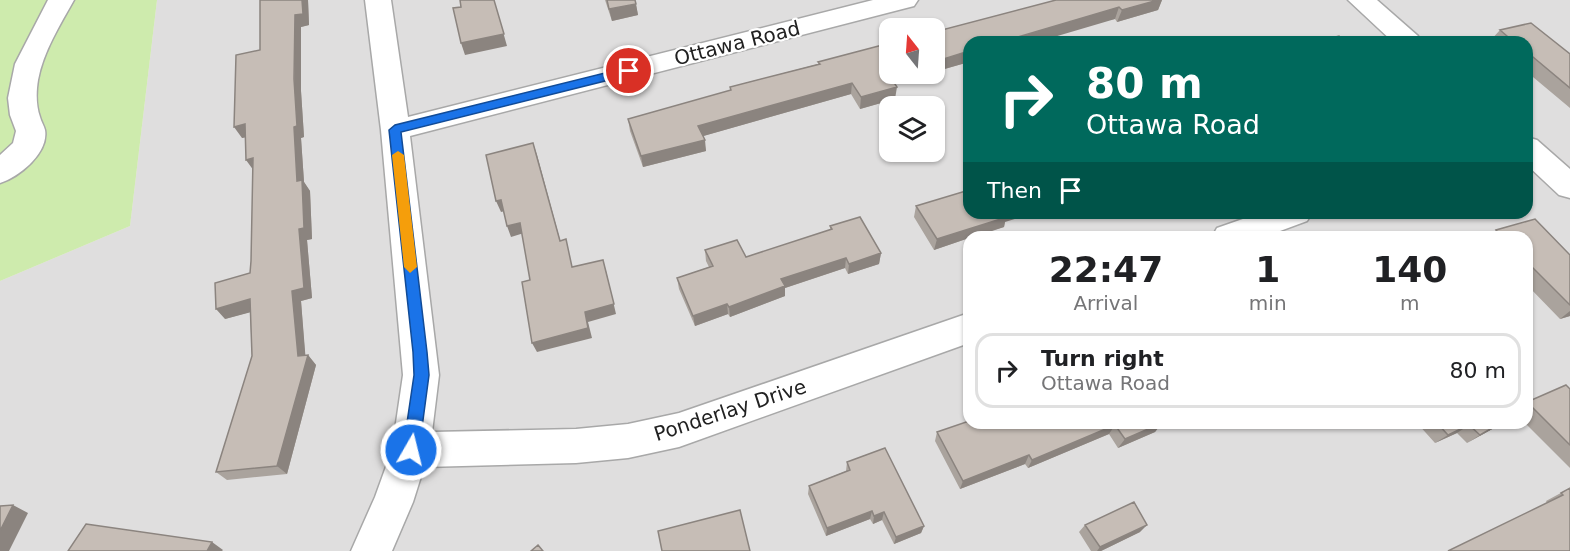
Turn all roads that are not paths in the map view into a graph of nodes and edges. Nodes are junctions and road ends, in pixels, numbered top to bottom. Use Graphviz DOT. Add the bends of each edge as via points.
graph roads {
  1 [pos="61,0"];
  2 [pos="378,0"];
  3 [pos="905,0"];
  4 [pos="1361,0"];
  5 [pos="1402,36"];
  6 [pos="395,130"];
  7 [pos="1533,153"];
  8 [pos="0,172"];
  9 [pos="1570,187"];
  10 [pos="1279,219"];
  11 [pos="1245,231"];
  12 [pos="963,330"];
  13 [pos="411,450"];
  14 [pos="371,551"];
  1 -- 8 [label="street" via="32,55 22,90 24,118 31,131 27,148"];
  2 -- 6 [label="street"];
  3 -- 6 [label="street, Ottawa Road"];
  4 -- 5 [label="street"];
  6 -- 13 [label="street" via="420,352 421,375"];
  7 -- 9 [label="street"];
  10 -- 11 [label="street"];
  12 -- 13 [label="street, Ponderlay Drive" via="669,432 628,441"];
  13 -- 14 [label="street"];
}
